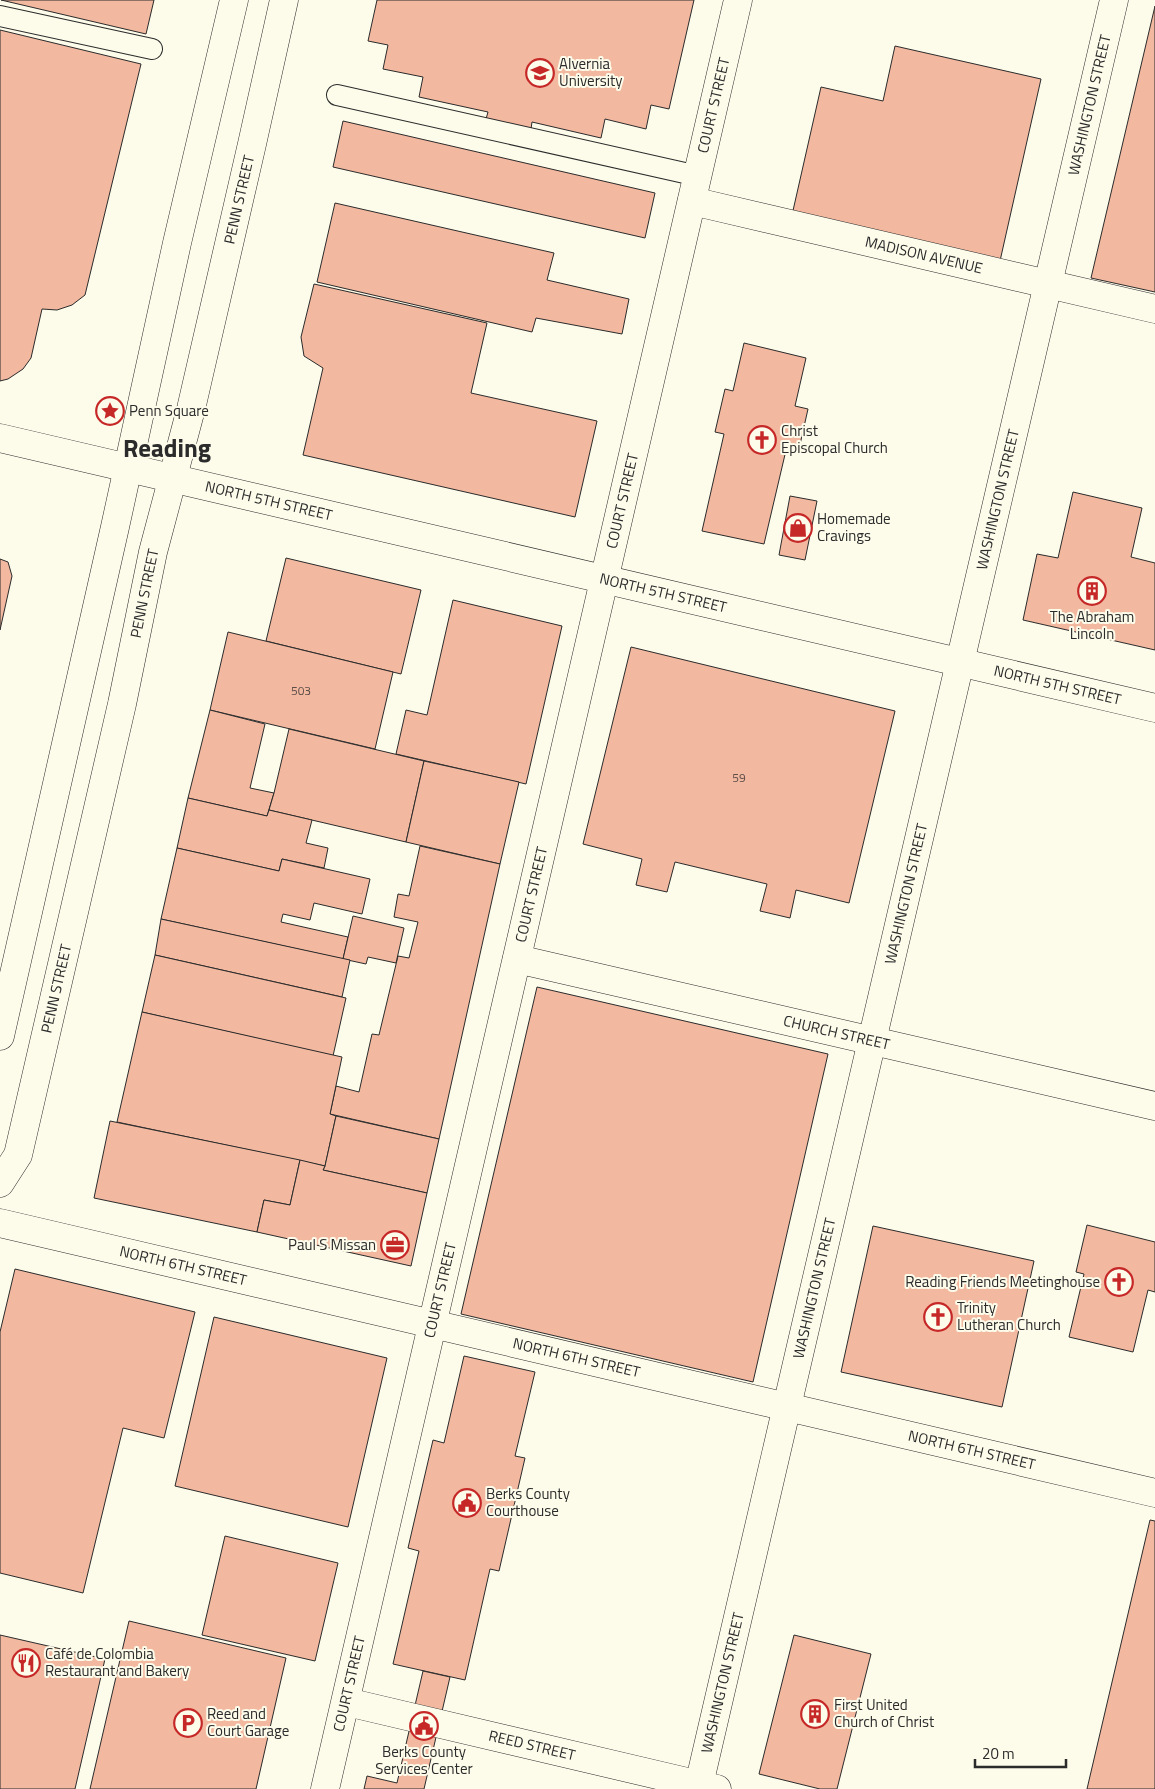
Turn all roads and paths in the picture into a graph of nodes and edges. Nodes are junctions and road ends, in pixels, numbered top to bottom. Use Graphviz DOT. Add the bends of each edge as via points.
graph roads {
  1 [pos="234,0"];
  2 [pos="284,0"];
  3 [pos="738,0"];
  4 [pos="1114,0"];
  5 [pos="0,16"];
  6 [pos="152,49"];
  7 [pos="337,94"];
  8 [pos="695,188"];
  9 [pos="1049,284"];
  10 [pos="1155,309"];
  11 [pos="0,438"];
  12 [pos="129,467"];
  13 [pos="173,477"];
  14 [pos="605,578"];
  15 [pos="960,662"];
  16 [pos="1155,708"];
  17 [pos="517,959"];
  18 [pos="0,1036"];
  19 [pos="872,1041"];
  20 [pos="1155,1106"];
  21 [pos="0,1183"];
  22 [pos="0,1223"];
  23 [pos="433,1324"];
  24 [pos="787,1407"];
  25 [pos="1155,1493"];
  26 [pos="346,1702"];
  27 [pos="328,1780"];
  28 [pos="705,1788"];
  1 -- 12 [label="main road"];
  2 -- 13 [label="main road, PENN STREET"];
  3 -- 8 [label="main road, COURT STREET"];
  4 -- 9 [label="main road, WASHINGTON STREET"];
  5 -- 6 [label="street"];
  7 -- 8 [label="street"];
  8 -- 9 [label="main road, MADISON AVENUE"];
  8 -- 14 [label="main road, COURT STREET"];
  9 -- 10 [label="main road, MADISON AVENUE"];
  9 -- 15 [label="main road, WASHINGTON STREET"];
  11 -- 12 [label="main road, NORTH 5TH STREET"];
  12 -- 13 [label="main road, NORTH 5TH STREET"];
  12 -- 18 [label="main road"];
  13 -- 14 [label="main road, NORTH 5TH STREET"];
  13 -- 21 [label="main road, PENN STREET" via="153,552 120,713 18,1156"];
  14 -- 15 [label="main road, NORTH 5TH STREET"];
  14 -- 17 [label="main road, COURT STREET"];
  15 -- 16 [label="main road, NORTH 5TH STREET"];
  15 -- 19 [label="main road, WASHINGTON STREET"];
  17 -- 19 [label="main road, CHURCH STREET"];
  17 -- 23 [label="main road, COURT STREET"];
  19 -- 20 [label="main road, CHURCH STREET"];
  19 -- 24 [label="main road, WASHINGTON STREET"];
  22 -- 23 [label="main road, NORTH 6TH STREET"];
  23 -- 24 [label="main road, NORTH 6TH STREET"];
  23 -- 26 [label="main road, COURT STREET"];
  24 -- 25 [label="main road, NORTH 6TH STREET"];
  24 -- 28 [label="main road, WASHINGTON STREET"];
  26 -- 27 [label="main road, COURT STREET"];
  26 -- 28 [label="main road, REED STREET"];
}
